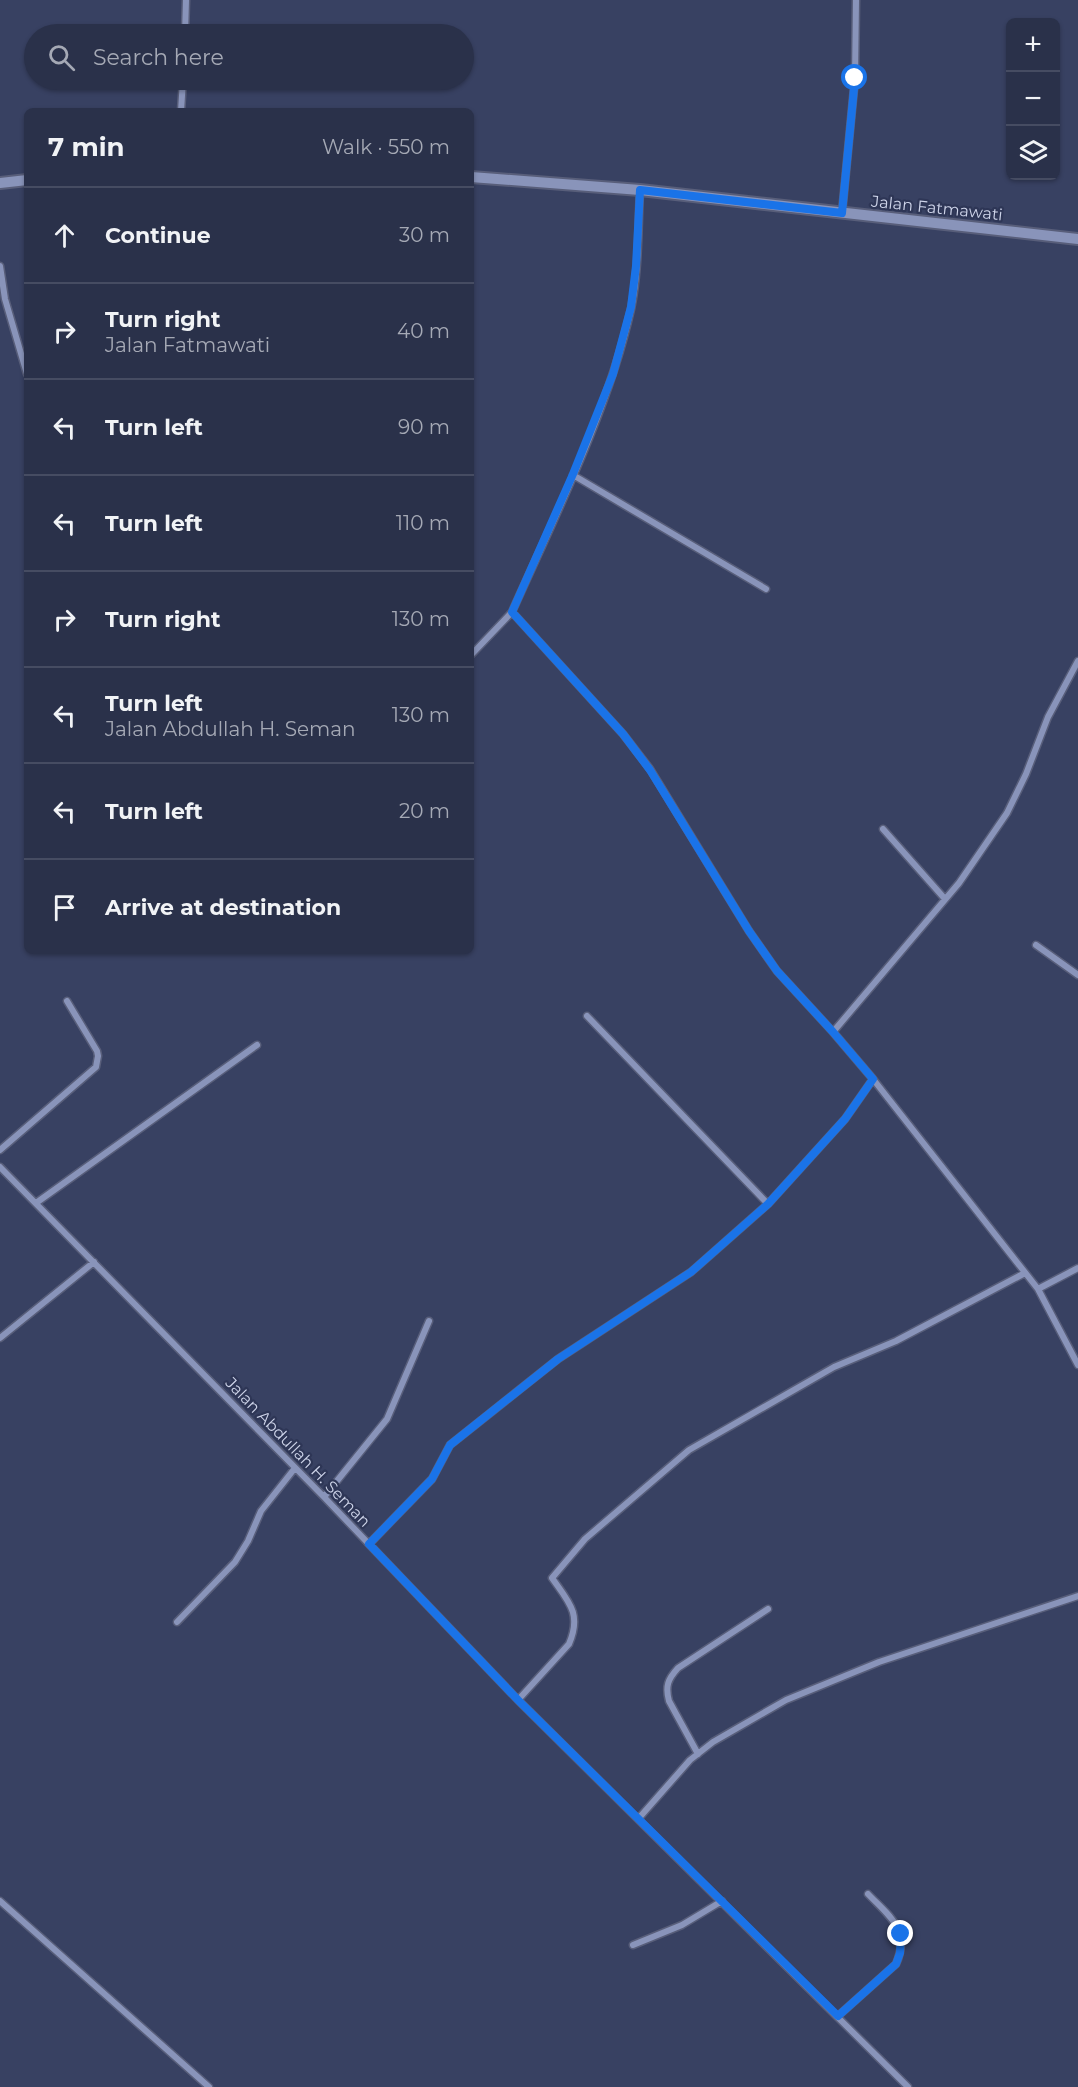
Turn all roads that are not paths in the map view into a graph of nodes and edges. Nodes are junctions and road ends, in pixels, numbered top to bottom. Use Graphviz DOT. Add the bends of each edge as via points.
graph roads {
  1 [pos="186,0"];
  2 [pos="856,0"];
  3 [pos="185,24"];
  4 [pos="182,90"];
  5 [pos="181,108"];
  6 [pos="474,177"];
  7 [pos="24,180"];
  8 [pos="0,183"];
  9 [pos="640,190"];
  10 [pos="842,213"];
  11 [pos="1078,239"];
  12 [pos="0,266"];
  13 [pos="24,364"];
  14 [pos="573,474"];
  15 [pos="766,589"];
  16 [pos="512,612"];
  17 [pos="474,652"];
  18 [pos="1078,661"];
  19 [pos="884,829"];
  20 [pos="945,899"];
  21 [pos="1036,945"];
  22 [pos="1078,975"];
  23 [pos="67,1001"];
  24 [pos="587,1016"];
  25 [pos="833,1032"];
  26 [pos="257,1046"];
  27 [pos="873,1079"];
  28 [pos="0,1150"];
  29 [pos="0,1167"];
  30 [pos="36,1203"];
  31 [pos="768,1204"];
  32 [pos="94,1262"];
  33 [pos="1078,1268"];
  34 [pos="1025,1273"];
  35 [pos="1038,1289"];
  36 [pos="429,1321"];
  37 [pos="0,1338"];
  38 [pos="1078,1365"];
  39 [pos="295,1468"];
  40 [pos="324,1497"];
  41 [pos="369,1544"];
  42 [pos="1078,1596"];
  43 [pos="768,1609"];
  44 [pos="177,1622"];
  45 [pos="518,1700"];
  46 [pos="698,1754"];
  47 [pos="639,1818"];
  48 [pos="868,1894"];
  49 [pos="722,1900"];
  50 [pos="0,1901"];
  51 [pos="633,1945"];
  52 [pos="838,2016"];
  53 [pos="209,2087"];
  54 [pos="908,2087"];
  1 -- 3 [label="street"];
  2 -- 10 [label="street" via="855,78"];
  4 -- 5 [label="street"];
  6 -- 9 [label="street, Jalan Fatmawati"];
  7 -- 8 [label="street"];
  9 -- 10 [label="street, Jalan Fatmawati"];
  9 -- 14 [label="street" via="631,307 613,374"];
  10 -- 11 [label="street, Jalan Fatmawati"];
  12 -- 13 [label="street"];
  14 -- 15 [label="street"];
  14 -- 16 [label="street"];
  16 -- 17 [label="street"];
  16 -- 25 [label="street" via="623,734 650,770 777,971"];
  18 -- 20 [label="street" via="1048,717 1007,813"];
  19 -- 20 [label="street"];
  20 -- 25 [label="street"];
  21 -- 22 [label="street"];
  23 -- 28 [label="street" via="97,1051 96,1067"];
  24 -- 31 [label="street"];
  25 -- 27 [label="street"];
  26 -- 30 [label="street"];
  27 -- 31 [label="street" via="845,1119"];
  27 -- 34 [label="street"];
  29 -- 30 [label="street, Jalan Abdullah H. Seman"];
  30 -- 32 [label="street, Jalan Abdullah H. Seman"];
  31 -- 41 [label="street" via="691,1272 558,1359 450,1445 432,1479"];
  32 -- 37 [label="street"];
  32 -- 39 [label="street, Jalan Abdullah H. Seman"];
  33 -- 35 [label="street"];
  34 -- 35 [label="street"];
  34 -- 45 [label="street" via="896,1341 834,1368 689,1450 585,1539 552,1578 573,1607 573,1633 569,1644"];
  35 -- 38 [label="street"];
  36 -- 40 [label="street" via="387,1419"];
  39 -- 40 [label="street, Jalan Abdullah H. Seman"];
  39 -- 44 [label="street" via="261,1511 235,1562"];
  40 -- 41 [label="street, Jalan Abdullah H. Seman"];
  41 -- 45 [label="street, Jalan Abdullah H. Seman"];
  42 -- 46 [label="street" via="879,1662 786,1700"];
  43 -- 46 [label="street" via="678,1668 669,1678 669,1701"];
  45 -- 47 [label="street, Jalan Abdullah H. Seman"];
  46 -- 47 [label="street"];
  47 -- 49 [label="street, Jalan Abdullah H. Seman"];
  48 -- 52 [label="street" via="896,1923 901,1934 900,1953 896,1964"];
  49 -- 51 [label="street" via="682,1925"];
  49 -- 52 [label="street, Jalan Abdullah H. Seman"];
  50 -- 53 [label="street"];
  52 -- 54 [label="street, Jalan Abdullah H. Seman"];
}
